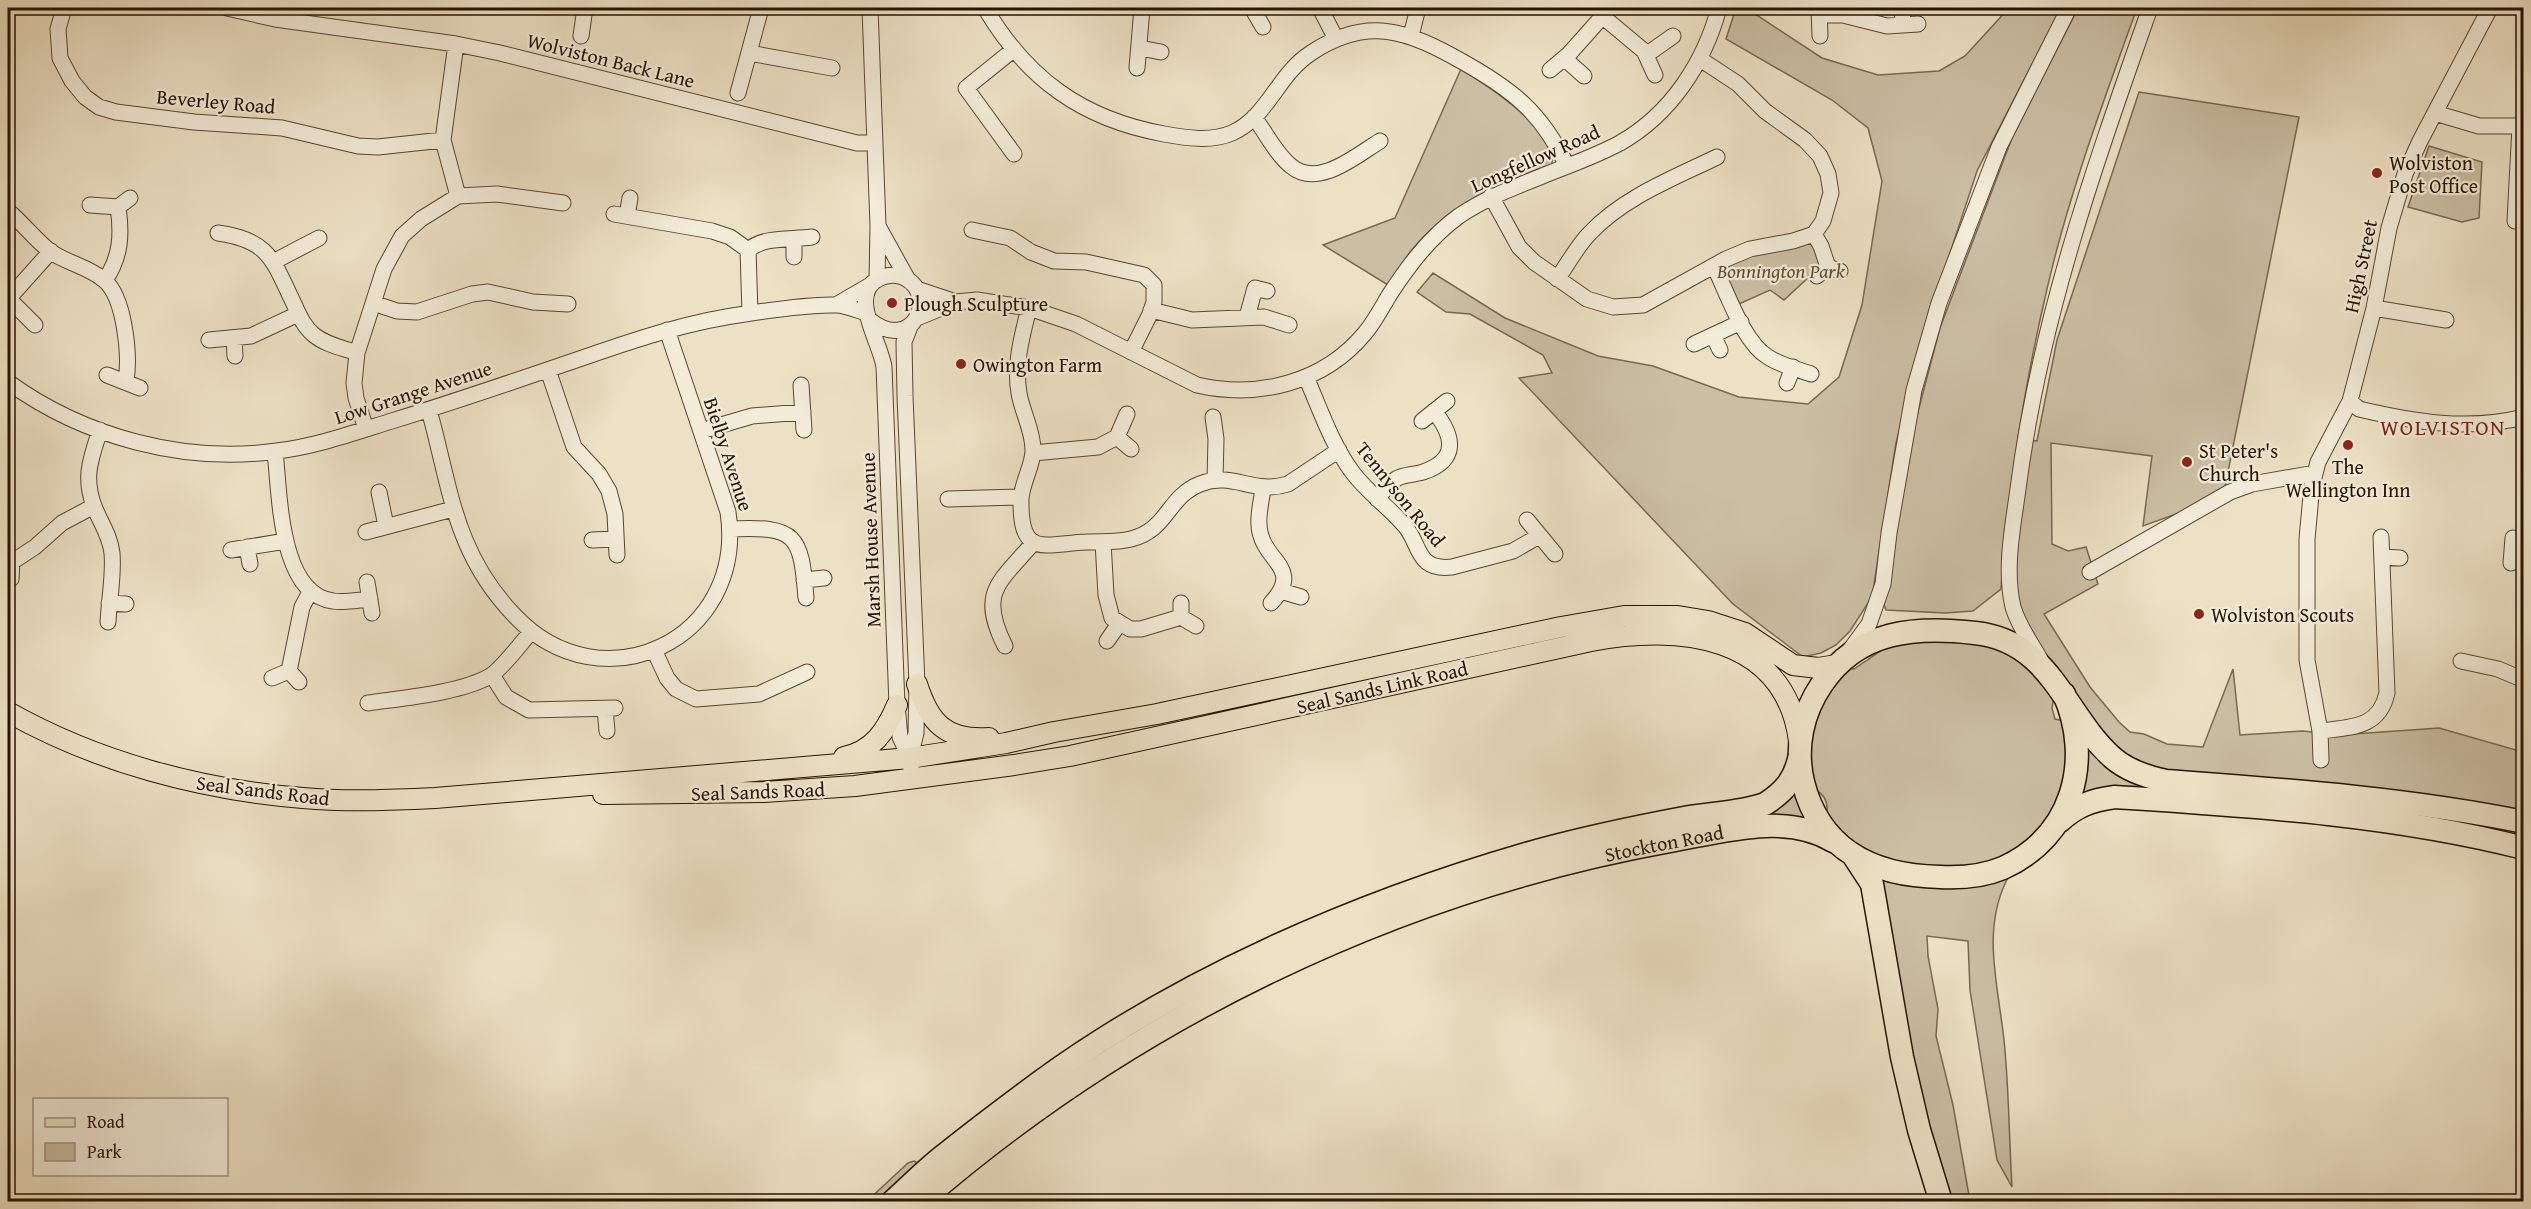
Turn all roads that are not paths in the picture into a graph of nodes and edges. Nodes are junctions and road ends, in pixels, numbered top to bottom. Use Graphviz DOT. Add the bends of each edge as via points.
graph roads {
  1 [pos="64,8"];
  2 [pos="227,8"];
  3 [pos="585,8"];
  4 [pos="761,8"];
  5 [pos="870,8"];
  6 [pos="985,8"];
  7 [pos="1142,8"];
  8 [pos="1252,8"];
  9 [pos="1320,8"];
  10 [pos="1418,8"];
  11 [pos="1719,8"];
  12 [pos="1902,8"];
  13 [pos="2069,8"];
  14 [pos="2150,8"];
  15 [pos="2490,8"];
  16 [pos="256,11"];
  17 [pos="1819,11"];
  18 [pos="1606,12"];
  19 [pos="1263,27"];
  20 [pos="580,36"];
  21 [pos="1411,36"];
  22 [pos="1673,36"];
  23 [pos="1821,36"];
  24 [pos="1336,39"];
  25 [pos="456,44"];
  26 [pos="1140,48"];
  27 [pos="1013,50"];
  28 [pos="1161,52"];
  29 [pos="749,53"];
  30 [pos="1646,55"];
  31 [pos="1564,58"];
  32 [pos="1700,59"];
  33 [pos="832,68"];
  34 [pos="1137,68"];
  35 [pos="1550,70"];
  36 [pos="1655,75"];
  37 [pos="1584,76"];
  38 [pos="738,93"];
  39 [pos="2435,112"];
  40 [pos="1254,117"];
  41 [pos="2522,126"];
  42 [pos="443,140"];
  43 [pos="1380,141"];
  44 [pos="875,142"];
  45 [pos="1014,154"];
  46 [pos="1717,157"];
  47 [pos="1567,166"];
  48 [pos="1688,171"];
  49 [pos="1696,186"];
  50 [pos="458,196"];
  51 [pos="1491,196"];
  52 [pos="630,198"];
  53 [pos="563,203"];
  54 [pos="90,205"];
  55 [pos="8,211"];
  56 [pos="2515,221"];
  57 [pos="878,226"];
  58 [pos="218,233"];
  59 [pos="1814,234"];
  60 [pos="996,236"];
  61 [pos="812,237"];
  62 [pos="319,238"];
  63 [pos="794,239"];
  64 [pos="969,246"];
  65 [pos="748,250"];
  66 [pos="51,251"];
  67 [pos="993,251"];
  68 [pos="794,256"];
  69 [pos="273,261"];
  70 [pos="1714,266"];
  71 [pos="1828,271"];
  72 [pos="1557,279"];
  73 [pos="105,280"];
  74 [pos="874,282"];
  75 [pos="912,284"];
  76 [pos="1267,291"];
  77 [pos="8,298"];
  78 [pos="956,302"];
  79 [pos="374,303"];
  80 [pos="568,304"];
  81 [pos="836,305"];
  82 [pos="1029,308"];
  83 [pos="2374,308"];
  84 [pos="1151,310"];
  85 [pos="750,313"];
  86 [pos="298,314"];
  87 [pos="868,317"];
  88 [pos="1247,317"];
  89 [pos="2446,320"];
  90 [pos="914,321"];
  91 [pos="1741,322"];
  92 [pos="35,325"];
  93 [pos="1289,325"];
  94 [pos="667,330"];
  95 [pos="1713,335"];
  96 [pos="234,338"];
  97 [pos="209,340"];
  98 [pos="1694,344"];
  99 [pos="1720,350"];
  100 [pos="1131,352"];
  101 [pos="357,353"];
  102 [pos="235,356"];
  103 [pos="1793,367"];
  104 [pos="548,370"];
  105 [pos="1811,374"];
  106 [pos="106,375"];
  107 [pos="1306,377"];
  108 [pos="8,382"];
  109 [pos="1787,384"];
  110 [pos="801,385"];
  111 [pos="1447,401"];
  112 [pos="2350,401"];
  113 [pos="429,410"];
  114 [pos="803,412"];
  115 [pos="1127,414"];
  116 [pos="1213,417"];
  117 [pos="2523,417"];
  118 [pos="366,429"];
  119 [pos="100,430"];
  120 [pos="804,430"];
  121 [pos="701,431"];
  122 [pos="1117,437"];
  123 [pos="1131,449"];
  124 [pos="1339,450"];
  125 [pos="275,452"];
  126 [pos="1033,453"];
  127 [pos="2315,472"];
  128 [pos="1215,479"];
  129 [pos="1263,489"];
  130 [pos="379,492"];
  131 [pos="1021,497"];
  132 [pos="1377,499"];
  133 [pos="959,505"];
  134 [pos="94,506"];
  135 [pos="453,510"];
  136 [pos="1527,520"];
  137 [pos="386,526"];
  138 [pos="731,529"];
  139 [pos="366,532"];
  140 [pos="1539,536"];
  141 [pos="2381,537"];
  142 [pos="616,539"];
  143 [pos="592,540"];
  144 [pos="286,541"];
  145 [pos="1103,542"];
  146 [pos="1034,543"];
  147 [pos="247,548"];
  148 [pos="231,550"];
  149 [pos="1555,554"];
  150 [pos="617,555"];
  151 [pos="2382,557"];
  152 [pos="2400,558"];
  153 [pos="10,560"];
  154 [pos="250,564"];
  155 [pos="2094,565"];
  156 [pos="824,578"];
  157 [pos="11,579"];
  158 [pos="804,580"];
  159 [pos="367,582"];
  160 [pos="1281,591"];
  161 [pos="310,592"];
  162 [pos="1301,597"];
  163 [pos="806,598"];
  164 [pos="109,603"];
  165 [pos="1271,603"];
  166 [pos="126,604"];
  167 [pos="108,622"];
  168 [pos="1119,624"];
  169 [pos="1196,627"];
  170 [pos="998,631"];
  171 [pos="531,632"];
  172 [pos="983,637"];
  173 [pos="1107,641"];
  174 [pos="1005,646"];
  175 [pos="654,650"];
  176 [pos="2461,662"];
  177 [pos="1840,663"];
  178 [pos="2046,670"];
  179 [pos="797,671"];
  180 [pos="492,675"];
  181 [pos="272,678"];
  182 [pos="2523,680"];
  183 [pos="917,684"];
  184 [pos="2064,694"];
  185 [pos="368,704"];
  186 [pos="897,705"];
  187 [pos="8,712"];
  188 [pos="607,731"];
  189 [pos="2320,731"];
  190 [pos="1054,732"];
  191 [pos="1799,749"];
  192 [pos="910,758"];
  193 [pos="2321,760"];
  194 [pos="816,766"];
  195 [pos="912,779"];
  196 [pos="531,790"];
  197 [pos="2523,822"];
  198 [pos="2050,830"];
  199 [pos="2523,848"];
  200 [pos="1847,851"];
  201 [pos="1484,874"];
  202 [pos="892,1202"];
  203 [pos="920,1202"];
  204 [pos="1941,1202"];
  1 -- 42 [label="street, Beverley Road" via="58,29 60,58 72,81 99,107 194,122 282,128 358,146"];
  2 -- 16 [label="street, Wolviston Back Lane"];
  3 -- 20 [label="street"];
  4 -- 29 [label="street"];
  5 -- 44 [label="street, Marsh House Avenue"];
  6 -- 27 [label="street"];
  7 -- 26 [label="street"];
  8 -- 19 [label="street"];
  9 -- 24 [label="street"];
  10 -- 21 [label="street"];
  11 -- 32 [label="street, Longfellow Road"];
  12 -- 17 [label="street" via="1911,24 1887,26"];
  13 -- 177 [label="street" via="2007,128 1955,257 1914,390 1883,584 1869,624"];
  14 -- 178 [label="street" via="2066,256 2032,397 2020,468 2010,588 2017,616"];
  15 -- 39 [label="street, High Street"];
  16 -- 25 [label="street, Wolviston Back Lane"];
  17 -- 23 [label="street"];
  18 -- 30 [label="street"];
  18 -- 31 [label="street"];
  21 -- 24 [label="street" via="1371,31"];
  21 -- 47 [label="street" via="1522,100"];
  22 -- 30 [label="street"];
  24 -- 40 [label="street" via="1298,62"];
  25 -- 42 [label="street"];
  25 -- 44 [label="street, Wolviston Back Lane" via="857,143"];
  26 -- 28 [label="street"];
  26 -- 34 [label="street"];
  27 -- 40 [label="street" via="1058,93 1080,107 1126,125 1205,138 1231,133"];
  27 -- 45 [label="street" via="961,93 978,105"];
  29 -- 33 [label="street"];
  29 -- 38 [label="street"];
  30 -- 36 [label="street"];
  31 -- 35 [label="street"];
  31 -- 37 [label="street"];
  32 -- 47 [label="street, Longfellow Road" via="1672,100 1638,131"];
  32 -- 59 [label="street" via="1738,84 1764,111 1805,140 1820,156 1831,193 1823,221"];
  39 -- 41 [label="street" via="2479,126"];
  39 -- 83 [label="street, High Street" via="2397,198"];
  40 -- 43 [label="street" via="1282,157 1303,173 1330,170"];
  41 -- 56 [label="street"];
  42 -- 50 [label="street"];
  44 -- 57 [label="street, Marsh House Avenue"];
  46 -- 48 [label="street"];
  47 -- 51 [label="street, Longfellow Road"];
  48 -- 49 [label="street"];
  48 -- 72 [label="street" via="1649,190 1592,231"];
  50 -- 53 [label="street" via="548,193"];
  50 -- 79 [label="street" via="402,236 384,269"];
  51 -- 72 [label="street" via="1519,247"];
  51 -- 107 [label="street, Longfellow Road" via="1430,241 1367,331 1338,359"];
  52 -- 65 [label="street" via="621,215 712,231 730,237"];
  54 -- 73 [label="street" via="124,203 118,257"];
  55 -- 66 [label="street"];
  57 -- 74 [label="street, Marsh House Avenue"];
  57 -- 75 [label="street, Marsh House Avenue"];
  58 -- 69 [label="street" via="237,230"];
  59 -- 70 [label="street" via="1750,249"];
  59 -- 71 [label="street"];
  60 -- 64 [label="street" via="972,227"];
  60 -- 67 [label="street"];
  60 -- 84 [label="street" via="1010,238 1054,261 1086,262 1144,275 1154,285"];
  61 -- 63 [label="street"];
  62 -- 69 [label="street" via="298,241"];
  63 -- 65 [label="street" via="756,243"];
  63 -- 68 [label="street"];
  65 -- 85 [label="street"];
  66 -- 73 [label="street"];
  66 -- 77 [label="street"];
  69 -- 86 [label="street"];
  70 -- 72 [label="street" via="1656,299 1627,308 1599,304"];
  70 -- 91 [label="street"];
  73 -- 106 [label="street" via="118,301 133,384"];
  74 -- 75 [label="street" via="900,276"];
  74 -- 81 [label="street, Low Grange Avenue"];
  74 -- 87 [label="street, Marsh House Avenue" via="865,296"];
  75 -- 78 [label="street, Longfellow Road"];
  75 -- 90 [label="street, Marsh House Avenue" via="920,307"];
  76 -- 88 [label="street" via="1255,288"];
  77 -- 92 [label="street"];
  78 -- 82 [label="street, Longfellow Road" via="977,300"];
  78 -- 90 [label="street, Longfellow Road"];
  79 -- 80 [label="street" via="397,311 417,312 488,292 545,310"];
  79 -- 101 [label="street"];
  81 -- 85 [label="street, Low Grange Avenue"];
  81 -- 87 [label="street, Low Grange Avenue"];
  82 -- 100 [label="street, Longfellow Road" via="1076,324"];
  82 -- 126 [label="street" via="1017,379"];
  83 -- 89 [label="street"];
  83 -- 112 [label="street, High Street"];
  84 -- 88 [label="street" via="1192,320"];
  84 -- 100 [label="street"];
  85 -- 94 [label="street, Low Grange Avenue"];
  86 -- 96 [label="street" via="261,333"];
  86 -- 101 [label="street" via="314,335 326,343"];
  87 -- 90 [label="street" via="880,329 890,331 899,331"];
  87 -- 186 [label="street, Marsh House Avenue" via="884,367"];
  88 -- 93 [label="street" via="1268,327"];
  90 -- 183 [label="street, Marsh House Avenue" via="904,342"];
  91 -- 95 [label="street"];
  91 -- 103 [label="street" via="1761,352"];
  94 -- 104 [label="street, Low Grange Avenue"];
  94 -- 121 [label="street, Bielby Avenue"];
  95 -- 98 [label="street"];
  95 -- 99 [label="street"];
  96 -- 97 [label="street"];
  96 -- 102 [label="street"];
  100 -- 107 [label="street, Longfellow Road" via="1177,376 1217,389 1268,388"];
  101 -- 118 [label="street" via="355,390"];
  103 -- 105 [label="street"];
  103 -- 109 [label="street"];
  104 -- 113 [label="street, Low Grange Avenue"];
  104 -- 142 [label="street" via="574,447 609,490"];
  107 -- 124 [label="street, Tennyson Road"];
  108 -- 119 [label="street, Low Grange Avenue" via="37,402"];
  110 -- 114 [label="street"];
  111 -- 132 [label="street" via="1428,416 1449,432 1443,460 1422,472 1396,479"];
  112 -- 117 [label="street" via="2359,409 2438,424 2489,424"];
  112 -- 127 [label="street, High Street"];
  113 -- 118 [label="street, Low Grange Avenue"];
  113 -- 135 [label="street, Bielby Avenue"];
  114 -- 120 [label="street"];
  114 -- 121 [label="street" via="752,416"];
  115 -- 122 [label="street"];
  116 -- 128 [label="street" via="1223,438"];
  118 -- 125 [label="street, Low Grange Avenue"];
  119 -- 125 [label="street, Low Grange Avenue" via="164,449 213,454"];
  119 -- 134 [label="street" via="87,483"];
  121 -- 138 [label="street, Bielby Avenue"];
  122 -- 123 [label="street"];
  122 -- 126 [label="street" via="1089,450"];
  124 -- 129 [label="street" via="1288,484"];
  124 -- 132 [label="street, Tennyson Road" via="1353,473"];
  125 -- 144 [label="street"];
  126 -- 131 [label="street"];
  127 -- 155 [label="street" via="2230,492"];
  127 -- 189 [label="street, High Street" via="2307,539 2307,660"];
  128 -- 129 [label="street"];
  128 -- 145 [label="street" via="1186,492 1148,533 1130,540"];
  129 -- 160 [label="street" via="1259,528 1263,543 1281,567"];
  130 -- 137 [label="street"];
  131 -- 133 [label="street"];
  131 -- 146 [label="street" via="1022,522"];
  132 -- 140 [label="street, Tennyson Road" via="1409,531 1425,560 1443,568 1513,551"];
  134 -- 153 [label="street" via="62,523 35,547"];
  134 -- 164 [label="street" via="112,554"];
  135 -- 137 [label="street"];
  135 -- 171 [label="street, Bielby Avenue" via="466,546 486,581"];
  136 -- 140 [label="street"];
  137 -- 139 [label="street"];
  138 -- 158 [label="street" via="764,529 791,537 801,554"];
  138 -- 175 [label="street, Bielby Avenue" via="727,570 711,605 688,630"];
  140 -- 149 [label="street"];
  141 -- 151 [label="street"];
  142 -- 143 [label="street"];
  142 -- 150 [label="street"];
  144 -- 147 [label="street"];
  144 -- 161 [label="street" via="293,568"];
  145 -- 146 [label="street" via="1043,546"];
  145 -- 168 [label="street" via="1106,595 1112,618"];
  146 -- 170 [label="street" via="998,584 993,622"];
  147 -- 148 [label="street"];
  147 -- 154 [label="street"];
  151 -- 152 [label="street"];
  151 -- 189 [label="street" via="2384,705 2368,723"];
  153 -- 157 [label="street"];
  156 -- 158 [label="street"];
  158 -- 163 [label="street"];
  159 -- 161 [label="street" via="371,606 333,601"];
  160 -- 162 [label="street"];
  160 -- 165 [label="street"];
  161 -- 181 [label="street" via="302,607 294,677"];
  164 -- 166 [label="street"];
  164 -- 167 [label="street"];
  168 -- 169 [label="street" via="1141,629 1181,610"];
  168 -- 173 [label="street"];
  170 -- 172 [label="street"];
  170 -- 174 [label="street"];
  171 -- 175 [label="street, Bielby Avenue" via="573,653 591,657 633,656"];
  171 -- 180 [label="street"];
  175 -- 179 [label="street" via="676,689 696,699 759,694"];
  176 -- 182 [label="street" via="2477,671 2498,669"];
  177 -- 178 [label="highway, Stockton Road" via="1868,642 1896,633 1960,632 2005,641"];
  177 -- 190 [label="main road, Seal Sands Link Road" via="1818,668 1793,665 1745,633 1708,621 1678,616 1624,616"];
  177 -- 191 [label="highway, Stockton Road" via="1812,700"];
  178 -- 184 [label="highway, Stockton Road"];
  180 -- 185 [label="street" via="460,687 384,693"];
  180 -- 188 [label="street" via="506,697 529,710 610,709"];
  183 -- 190 [label="main road" via="924,708 948,732 974,738"];
  183 -- 192 [label="street, Marsh House Avenue" via="916,733"];
  184 -- 197 [label="highway" via="2113,758 2150,778 2329,792"];
  184 -- 198 [label="highway" via="2075,722 2078,765 2066,807"];
  186 -- 192 [label="street, Marsh House Avenue" via="900,737"];
  186 -- 194 [label="main road" via="888,726 867,748"];
  187 -- 196 [label="main road, Seal Sands Road" via="80,747 191,781 247,792 361,801"];
  189 -- 193 [label="street, High Street"];
  190 -- 192 [label="main road, Seal Sands Link Road"];
  191 -- 195 [label="main road, Seal Sands Link Road" via="1795,718 1787,700 1761,666 1707,639 1660,633 1591,641 1070,756"];
  191 -- 200 [label="highway" via="1805,791 1812,808 1827,832"];
  191 -- 201 [label="highway, Stockton Road" via="1795,774 1788,786 1755,807 1606,833"];
  192 -- 194 [label="main road, Seal Sands Road"];
  192 -- 195 [label="street, Marsh House Avenue"];
  194 -- 196 [label="main road, Seal Sands Road"];
  195 -- 196 [label="main road, Seal Sands Road" via="754,793 593,794"];
  198 -- 199 [label="highway" via="2073,809 2115,797 2326,813"];
  198 -- 200 [label="highway, Stockton Road" via="2026,854 2002,868 1956,878 1898,874"];
  200 -- 201 [label="highway, Stockton Road" via="1806,829 1763,826"];
  200 -- 204 [label="highway" via="1872,884 1902,1057"];
  201 -- 202 [label="highway" via="1336,919 1153,1010 1041,1081 945,1154"];
  201 -- 203 [label="highway" via="1228,992 1159,1029 1051,1098"];
}
